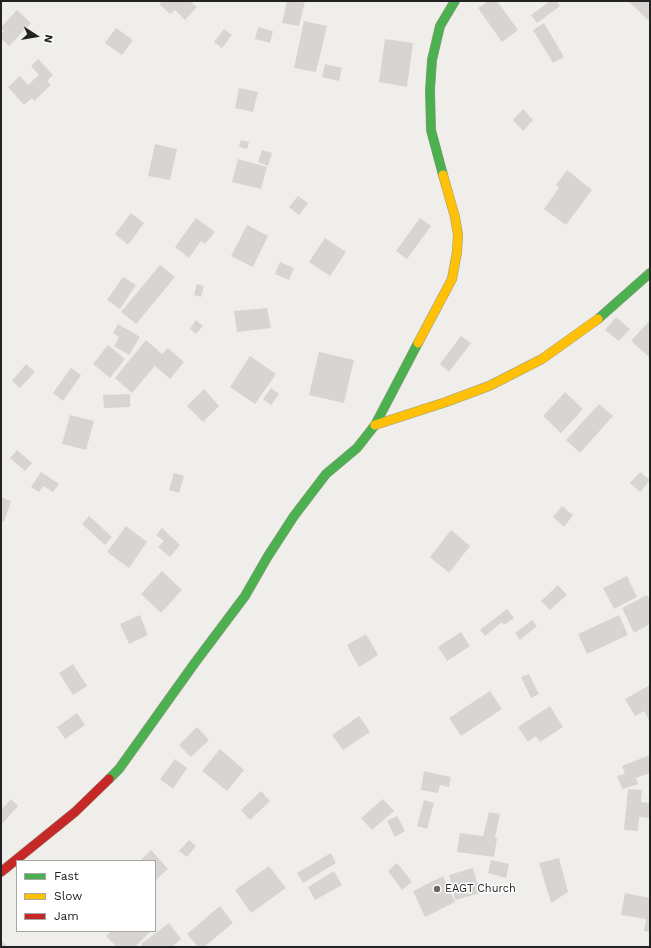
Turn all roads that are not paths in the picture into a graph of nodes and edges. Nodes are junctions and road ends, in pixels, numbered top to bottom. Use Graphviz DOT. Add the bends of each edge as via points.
graph roads {
  1 [pos="455,1"];
  2 [pos="650,273"];
  3 [pos="375,425"];
  4 [pos="1,872"];
  1 -- 3 [label="street" via="440,26 432,60 430,90 431,130 458,235 455,265 452,279"];
  2 -- 3 [label="street" via="591,325 542,359 489,386"];
  3 -- 4 [label="street" via="357,448 326,474 294,516 245,596 119,769 75,812"];
}
